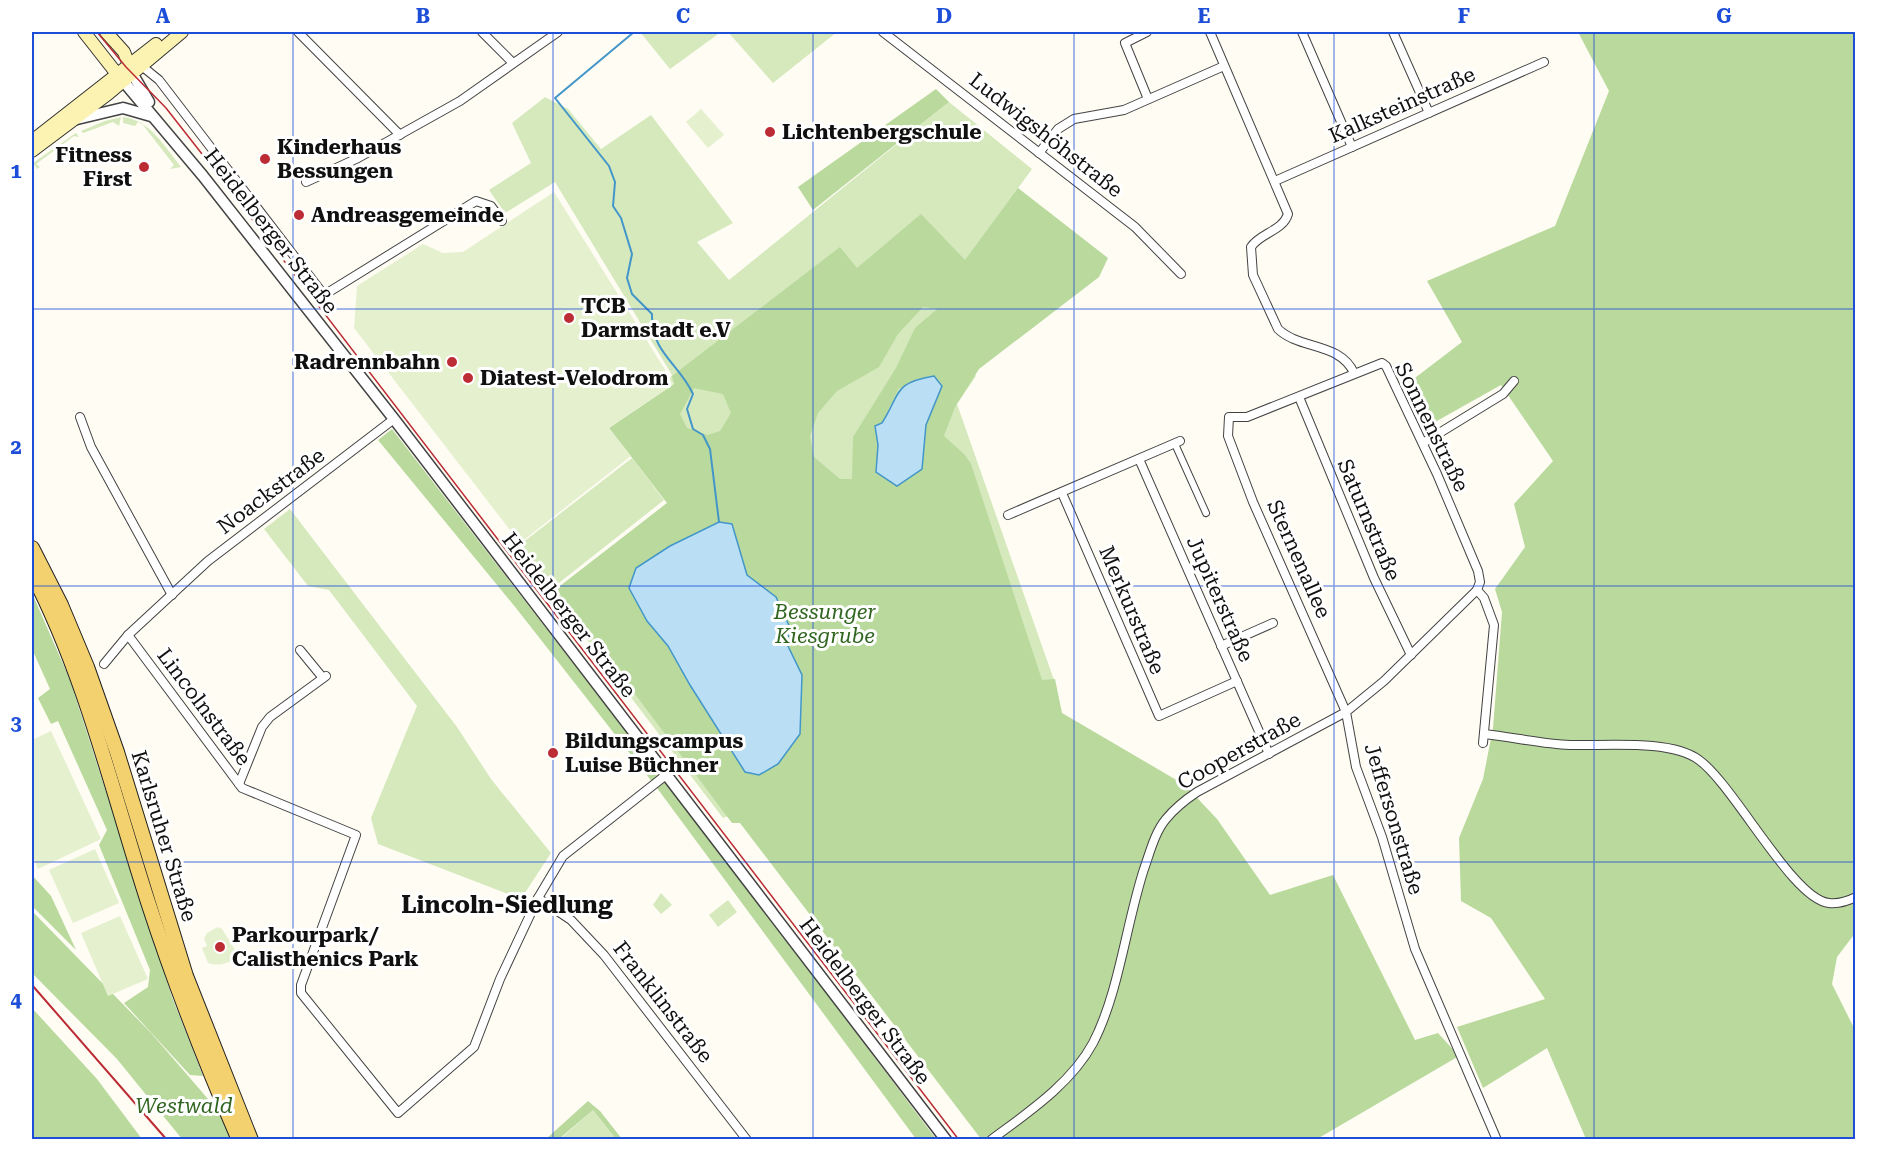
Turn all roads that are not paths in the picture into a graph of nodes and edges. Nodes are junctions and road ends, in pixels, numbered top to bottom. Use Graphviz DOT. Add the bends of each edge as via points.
graph roads {
  1 [pos="84,32"];
  2 [pos="106,32"];
  3 [pos="171,32"];
  4 [pos="182,32"];
  5 [pos="298,32"];
  6 [pos="482,32"];
  7 [pos="558,32"];
  8 [pos="883,32"];
  9 [pos="1147,32"];
  10 [pos="1210,32"];
  11 [pos="1302,32"];
  12 [pos="1393,32"];
  13 [pos="1544,62"];
  14 [pos="513,63"];
  15 [pos="1224,66"];
  16 [pos="129,70"];
  17 [pos="1148,99"];
  18 [pos="1429,113"];
  19 [pos="157,119"];
  20 [pos="73,121"];
  21 [pos="400,135"];
  22 [pos="32,141"];
  23 [pos="1352,147"];
  24 [pos="32,151"];
  25 [pos="1039,153"];
  26 [pos="1275,181"];
  27 [pos="306,182"];
  28 [pos="502,221"];
  29 [pos="1181,274"];
  30 [pos="1354,373"];
  31 [pos="1514,381"];
  32 [pos="1299,397"];
  33 [pos="80,417"];
  34 [pos="1229,417"];
  35 [pos="394,419"];
  36 [pos="1177,442"];
  37 [pos="1423,443"];
  38 [pos="1138,459"];
  39 [pos="1062,493"];
  40 [pos="1206,513"];
  41 [pos="1008,516"];
  42 [pos="32,548"];
  43 [pos="32,573"];
  44 [pos="1477,590"];
  45 [pos="172,595"];
  46 [pos="1273,623"];
  47 [pos="128,635"];
  48 [pos="1221,646"];
  49 [pos="300,650"];
  50 [pos="1411,655"];
  51 [pos="104,664"];
  52 [pos="1237,681"];
  53 [pos="1346,712"];
  54 [pos="1269,754"];
  55 [pos="666,775"];
  56 [pos="239,784"];
  57 [pos="1856,897"];
  58 [pos="538,898"];
  59 [pos="238,1140"];
  60 [pos="251,1140"];
  61 [pos="747,1140"];
  62 [pos="945,1140"];
  63 [pos="990,1140"];
  64 [pos="1497,1140"];
  1 -- 16 [label="main road, Heidelberger Straße"];
  2 -- 16 [label="main road, Heidelberger Straße" via="124,52"];
  3 -- 16 [label="main road"];
  4 -- 16 [label="main road"];
  5 -- 21 [label="street"];
  6 -- 14 [label="street"];
  7 -- 14 [label="street"];
  8 -- 25 [label="street, Ludwigshöhstraße"];
  9 -- 17 [label="street" via="1125,43"];
  10 -- 15 [label="street"];
  11 -- 23 [label="street"];
  12 -- 18 [label="street"];
  13 -- 18 [label="street, Kalksteinstraße"];
  14 -- 21 [label="street" via="460,101"];
  15 -- 17 [label="street"];
  15 -- 26 [label="street"];
  16 -- 19 [label="street, Heidelberger Straße"];
  16 -- 20 [label="main road"];
  16 -- 22 [label="main road"];
  16 -- 28 [label="street, Heidelberger Straße" via="159,80 324,295 476,201 491,206"];
  17 -- 25 [label="street" via="1114,114 1074,119 1058,129"];
  18 -- 23 [label="street, Kalksteinstraße"];
  19 -- 20 [label="street" via="123,108"];
  19 -- 35 [label="street, Heidelberger Straße"];
  20 -- 24 [label="main road"];
  21 -- 27 [label="street"];
  23 -- 26 [label="street, Kalksteinstraße"];
  25 -- 29 [label="street, Ludwigshöhstraße" via="1135,227"];
  26 -- 30 [label="street" via="1288,214 1282,224 1251,248 1253,275 1284,335 1339,356"];
  30 -- 32 [label="street, Sonnenstraße"];
  30 -- 37 [label="street, Sonnenstraße" via="1377,363 1386,366"];
  31 -- 37 [label="street" via="1503,394"];
  32 -- 34 [label="street, Sonnenstraße" via="1247,417"];
  32 -- 50 [label="street, Saturnstraße" via="1374,578"];
  33 -- 45 [label="street" via="91,447"];
  34 -- 53 [label="street, Sternenallee" via="1228,436 1253,502"];
  35 -- 45 [label="street, Noackstraße" via="208,561"];
  35 -- 55 [label="street, Heidelberger Straße"];
  36 -- 38 [label="street"];
  36 -- 40 [label="street"];
  37 -- 44 [label="street, Sonnenstraße" via="1478,571"];
  38 -- 39 [label="street"];
  38 -- 48 [label="street, Jupiterstraße"];
  39 -- 41 [label="street"];
  39 -- 52 [label="street, Merkurstraße" via="1159,716"];
  42 -- 60 [label="main road, Karlsruher Straße" via="87,667 186,976"];
  43 -- 59 [label="main road, Karlsruher Straße" via="81,686 148,903"];
  44 -- 50 [label="street, Cooperstraße"];
  44 -- 57 [label="street" via="1494,625 1484,739 1684,751 1717,777 1811,895 1828,903"];
  45 -- 47 [label="street, Noackstraße"];
  46 -- 48 [label="street"];
  47 -- 51 [label="street, Noackstraße"];
  47 -- 56 [label="street, Lincolnstraße"];
  48 -- 52 [label="street, Jupiterstraße"];
  49 -- 56 [label="street" via="325,677 270,717 262,727"];
  50 -- 53 [label="street, Cooperstraße"];
  52 -- 54 [label="street, Jupiterstraße"];
  53 -- 54 [label="street, Cooperstraße"];
  53 -- 64 [label="street, Jeffersonstraße" via="1356,767 1411,935"];
  54 -- 63 [label="street, Cooperstraße" via="1197,792 1164,820 1134,899 1106,1013 1092,1045 1064,1080"];
  55 -- 58 [label="street" via="570,850 554,868"];
  55 -- 62 [label="street, Heidelberger Straße"];
  56 -- 58 [label="street, Lincolnstraße" via="356,835 301,993 398,1113 474,1047"];
  58 -- 61 [label="street, Franklinstraße" via="571,921 597,948"];
}
